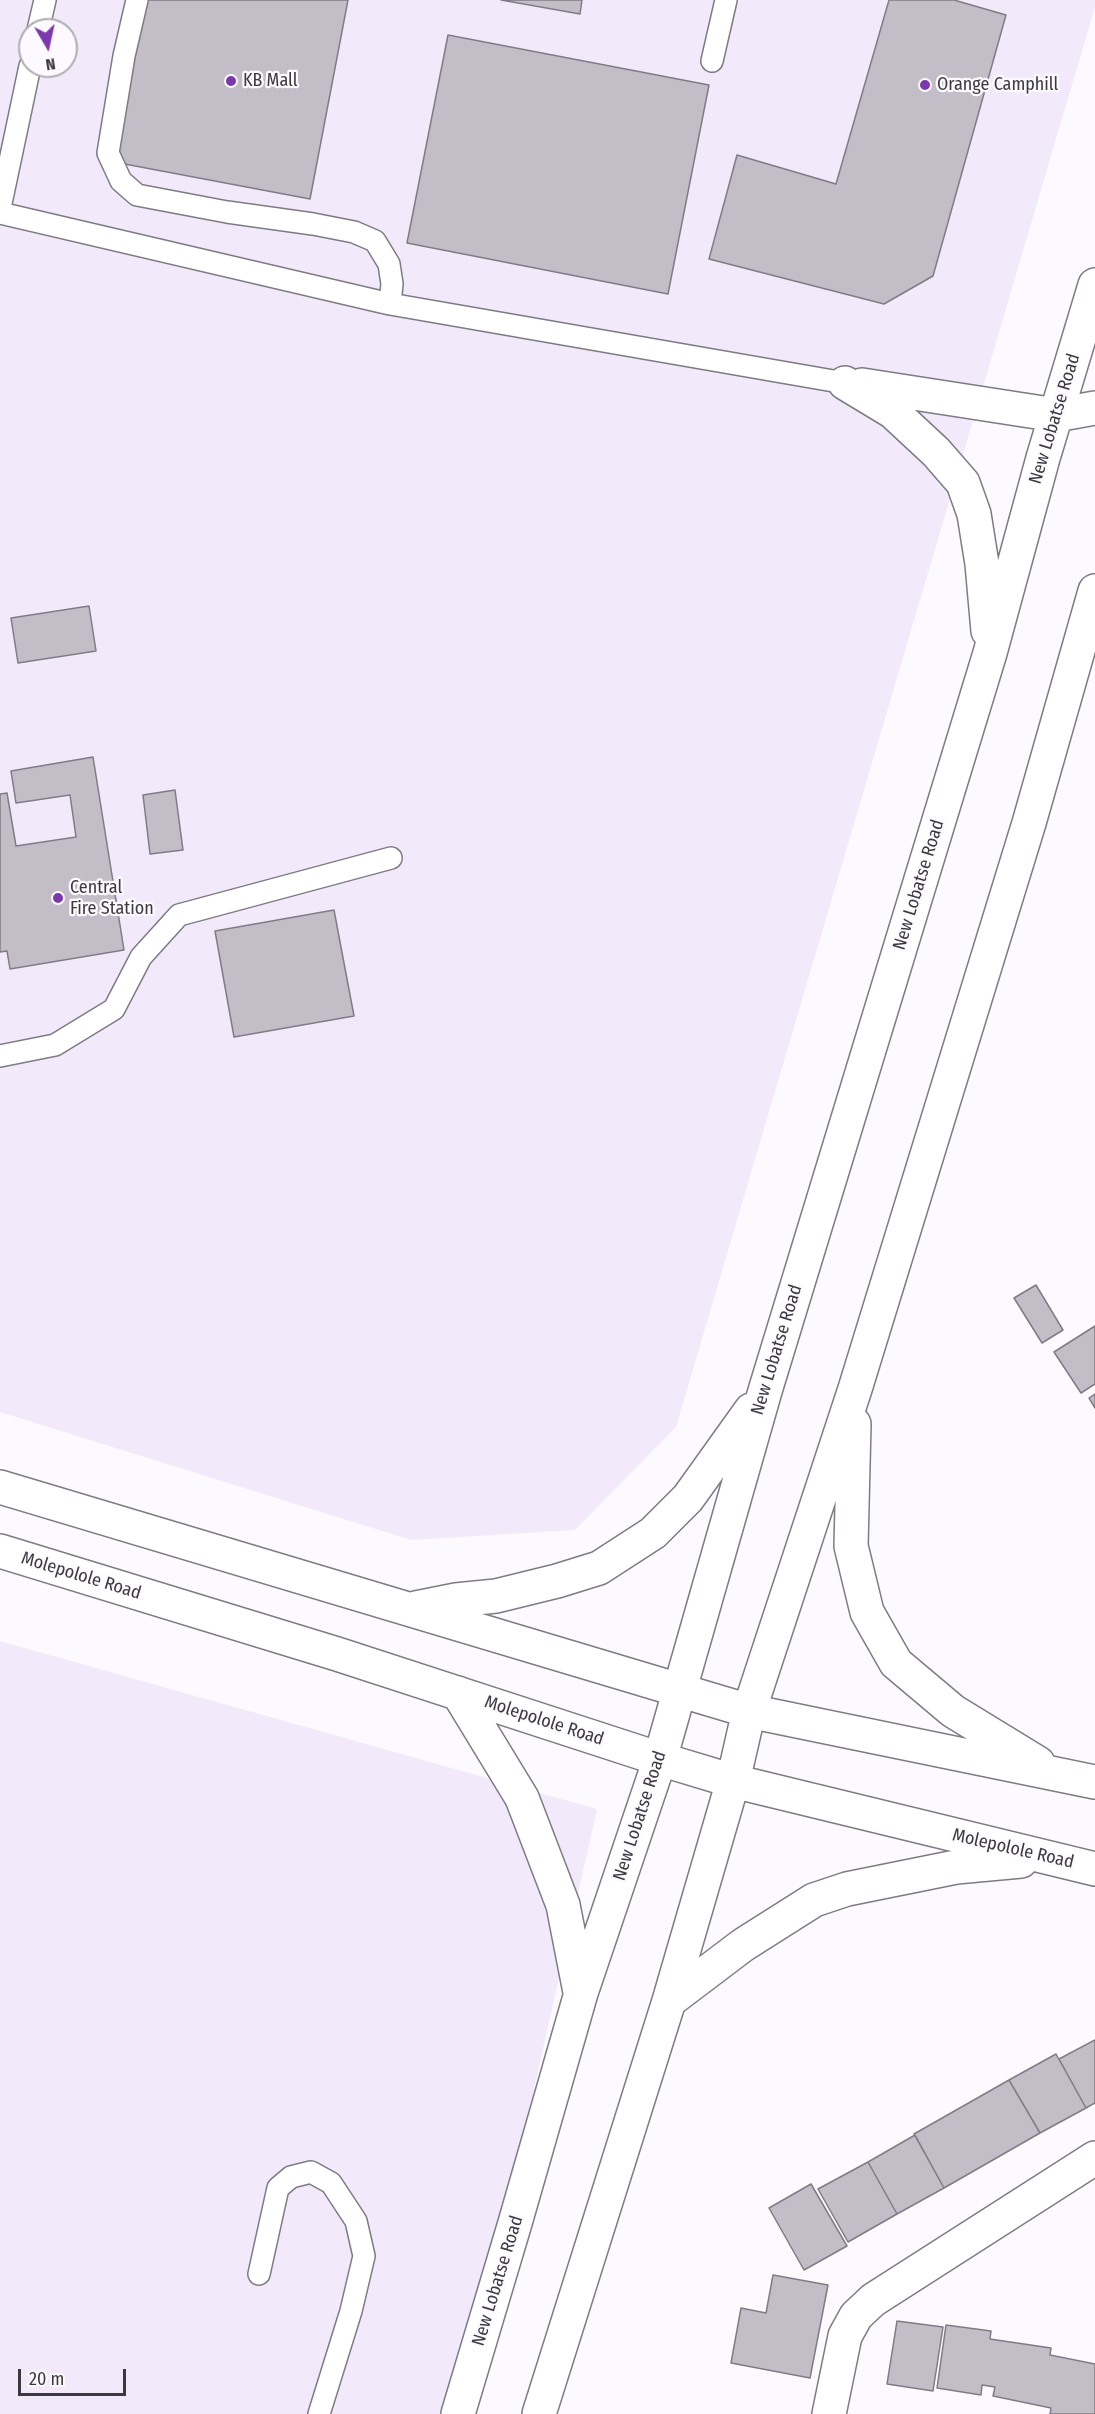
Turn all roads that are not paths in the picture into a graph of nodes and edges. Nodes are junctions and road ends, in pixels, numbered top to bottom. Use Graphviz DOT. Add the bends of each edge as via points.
graph roads {
  1 [pos="45,0"];
  2 [pos="136,0"];
  3 [pos="726,0"];
  4 [pos="41,18"];
  5 [pos="712,61"];
  6 [pos="27,78"];
  7 [pos="0,208"];
  8 [pos="0,213"];
  9 [pos="1095,285"];
  10 [pos="390,304"];
  11 [pos="845,383"];
  12 [pos="1095,408"];
  13 [pos="1056,415"];
  14 [pos="1095,591"];
  15 [pos="990,653"];
  16 [pos="391,858"];
  17 [pos="0,1056"];
  18 [pos="855,1389"];
  19 [pos="765,1391"];
  20 [pos="0,1487"];
  21 [pos="0,1551"];
  22 [pos="411,1608"];
  23 [pos="679,1691"];
  24 [pos="458,1693"];
  25 [pos="749,1711"];
  26 [pos="660,1759"];
  27 [pos="1057,1775"];
  28 [pos="733,1781"];
  29 [pos="1095,1782"];
  30 [pos="1047,1858"];
  31 [pos="1095,1869"];
  32 [pos="580,1994"];
  33 [pos="669,2001"];
  34 [pos="1095,2158"];
  35 [pos="259,2274"];
  36 [pos="319,2414"];
  37 [pos="458,2414"];
  38 [pos="539,2414"];
  39 [pos="829,2414"];
  1 -- 4 [label="lane"];
  2 -- 10 [label="lane" via="108,153 120,181 137,195 313,224 354,232 375,241 389,264"];
  3 -- 5 [label="lane"];
  6 -- 7 [label="lane"];
  8 -- 10 [label="lane"];
  9 -- 13 [label="main road, New Lobatse Road"];
  10 -- 11 [label="lane"];
  11 -- 13 [label="main road"];
  11 -- 15 [label="main road" via="893,412 963,483 979,544"];
  12 -- 13 [label="main road"];
  13 -- 15 [label="main road, New Lobatse Road"];
  14 -- 18 [label="main road" via="1029,823"];
  15 -- 19 [label="main road, New Lobatse Road"];
  16 -- 17 [label="lane" via="179,915 141,957 114,1009 56,1045"];
  18 -- 25 [label="main road"];
  18 -- 27 [label="main road" via="851,1546 867,1612 896,1663 953,1711"];
  19 -- 22 [label="main road" via="688,1498 653,1533 599,1568 496,1596"];
  19 -- 23 [label="main road, New Lobatse Road"];
  20 -- 22 [label="main road"];
  21 -- 24 [label="main road, Molepolole Road"];
  22 -- 23 [label="main road"];
  23 -- 25 [label="main road"];
  23 -- 26 [label="main road, New Lobatse Road"];
  24 -- 26 [label="main road, Molepolole Road"];
  24 -- 32 [label="main road" via="522,1798 563,1905"];
  25 -- 27 [label="main road"];
  25 -- 28 [label="main road"];
  26 -- 28 [label="main road, Molepolole Road"];
  26 -- 32 [label="main road, New Lobatse Road"];
  27 -- 29 [label="main road"];
  28 -- 30 [label="main road, Molepolole Road"];
  28 -- 33 [label="main road"];
  30 -- 31 [label="main road, Molepolole Road"];
  30 -- 33 [label="main road" via="956,1867 847,1889 814,1900 743,1945"];
  32 -- 37 [label="main road, New Lobatse Road"];
  33 -- 38 [label="main road"];
  34 -- 39 [label="main road" via="873,2300 856,2316 845,2336"];
  35 -- 36 [label="lane" via="278,2188 291,2177 310,2172 331,2183 356,2221 364,2256"];
}
